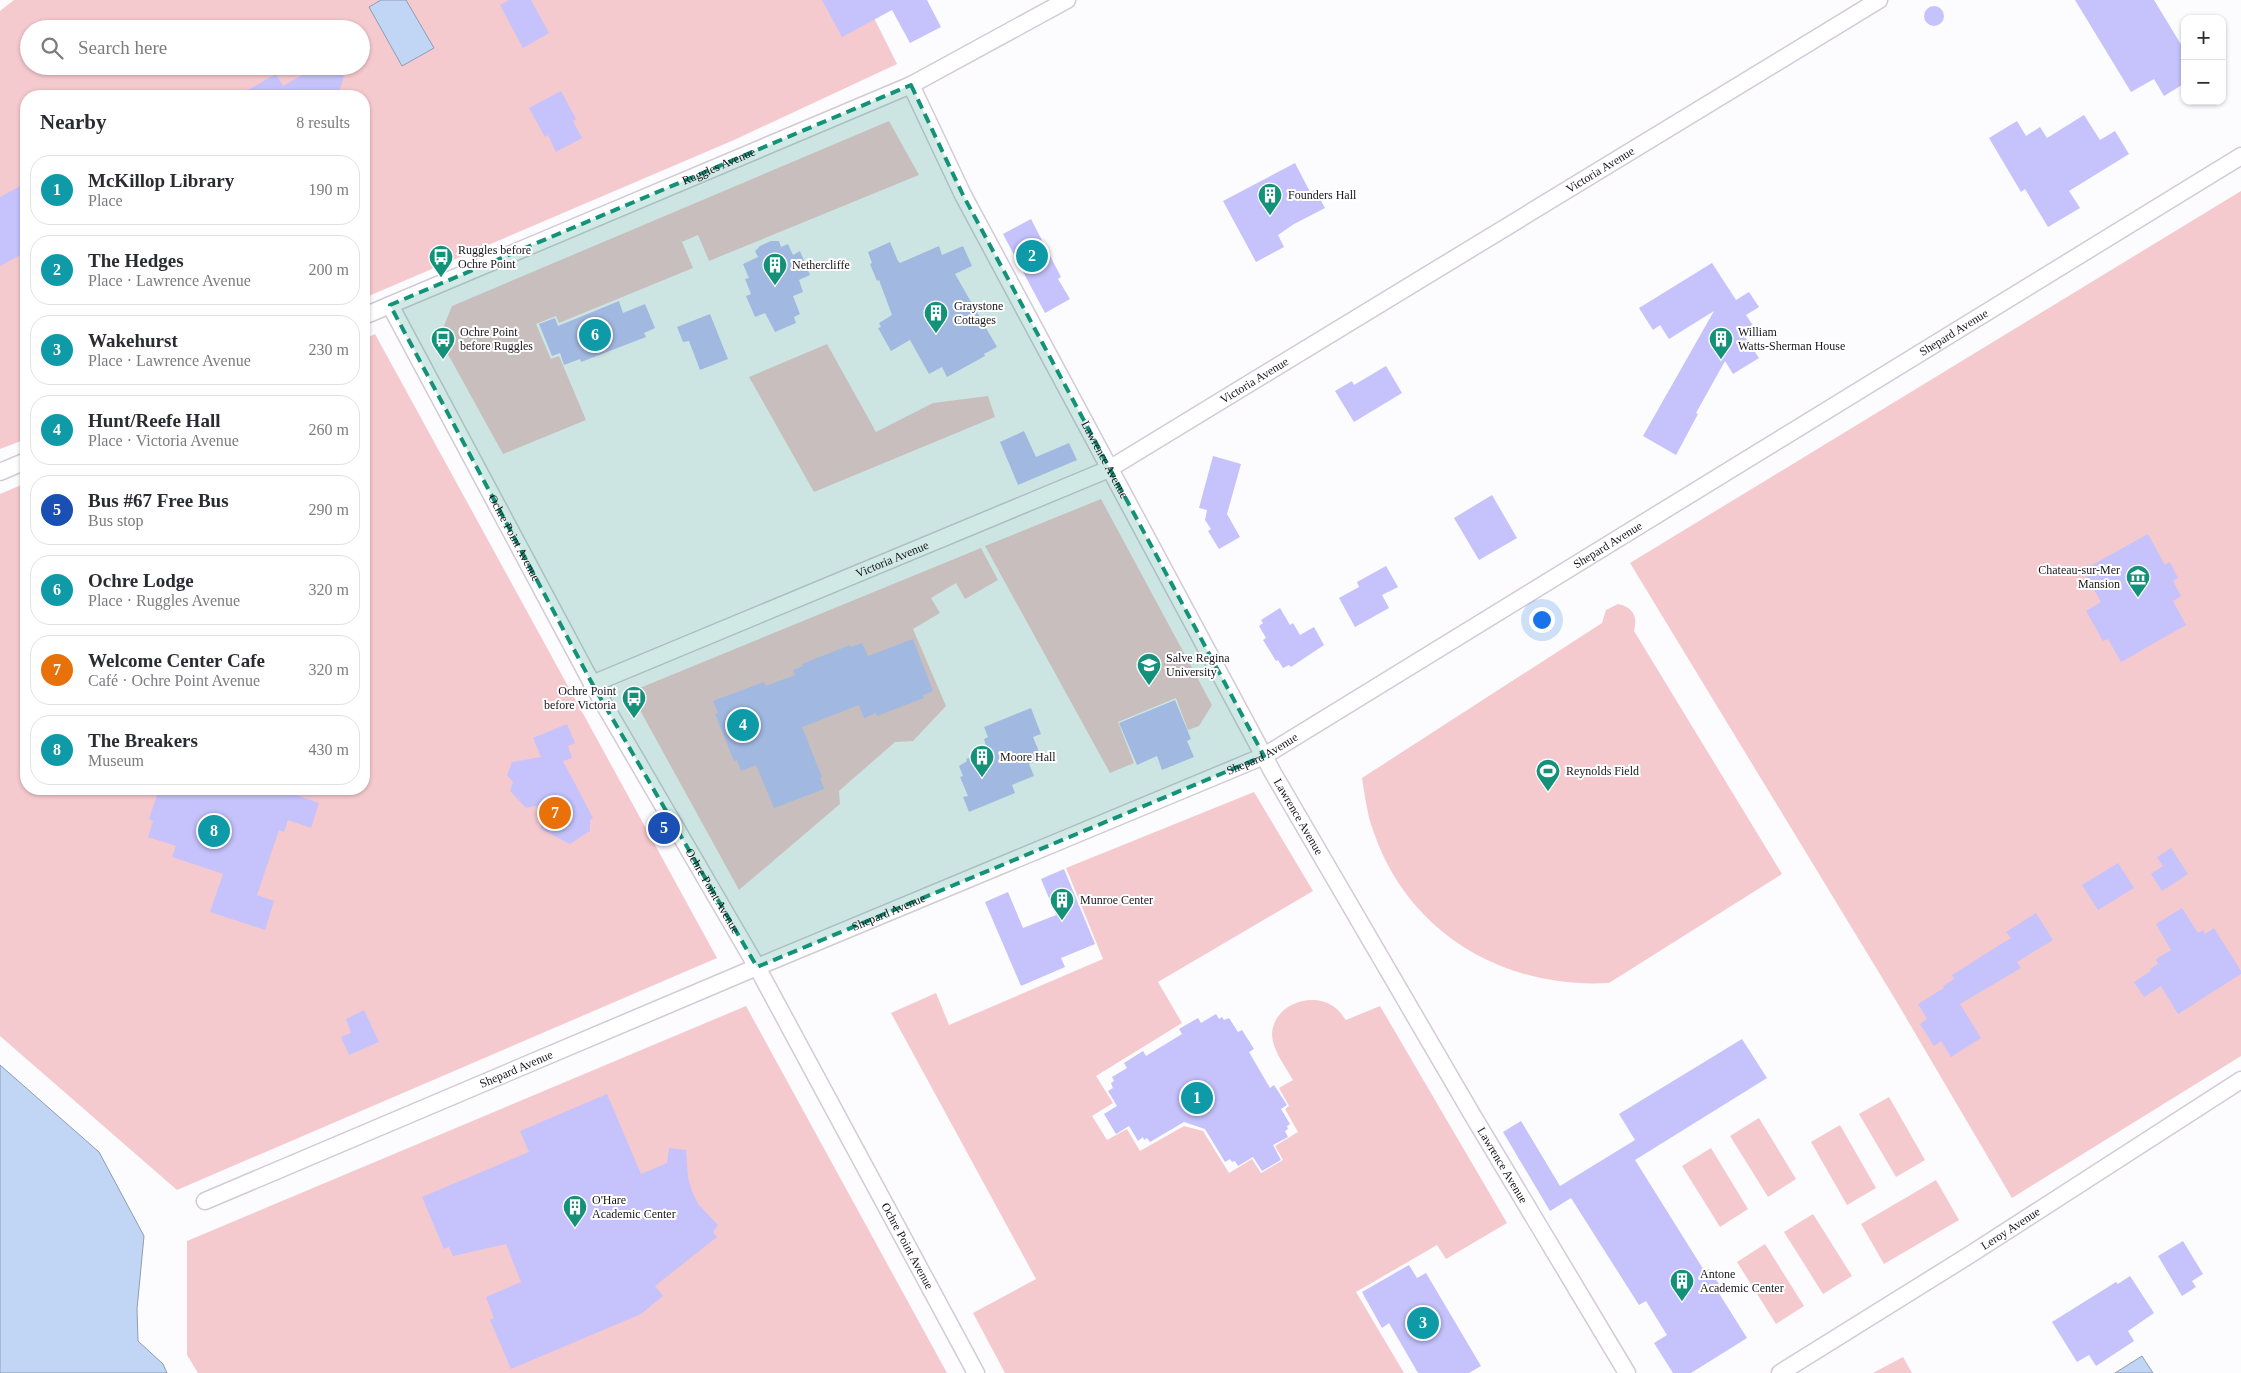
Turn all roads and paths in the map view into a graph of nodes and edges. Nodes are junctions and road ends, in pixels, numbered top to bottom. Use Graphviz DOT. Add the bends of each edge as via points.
graph roads {
  1 [pos="1067,0"];
  2 [pos="1878,0"];
  3 [pos="911,85"];
  4 [pos="2241,156"];
  5 [pos="390,305"];
  6 [pos="370,313"];
  7 [pos="20,464"];
  8 [pos="1109,469"];
  9 [pos="0,472"];
  10 [pos="592,684"];
  11 [pos="1264,756"];
  12 [pos="757,968"];
  13 [pos="2241,1080"];
  14 [pos="206,1201"];
  15 [pos="976,1373"];
  16 [pos="1627,1373"];
  17 [pos="1780,1373"];
  1 -- 3 [label="street, Ruggles Avenue"];
  2 -- 8 [label="street, Victoria Avenue"];
  3 -- 5 [label="street, Ruggles Avenue"];
  3 -- 8 [label="street, Lawrence Avenue" via="963,195"];
  4 -- 11 [label="street, Shepard Avenue"];
  5 -- 6 [label="street, Ruggles Avenue"];
  5 -- 10 [label="street, Ochre Point Avenue"];
  7 -- 9 [label="street"];
  8 -- 10 [label="street, Victoria Avenue"];
  8 -- 11 [label="street, Lawrence Avenue"];
  10 -- 12 [label="street, Ochre Point Avenue"];
  11 -- 12 [label="street, Shepard Avenue"];
  11 -- 16 [label="street, Lawrence Avenue" via="1468,1108"];
  12 -- 14 [label="street, Shepard Avenue"];
  12 -- 15 [label="street, Ochre Point Avenue"];
  13 -- 17 [label="street, Leroy Avenue"];
}
